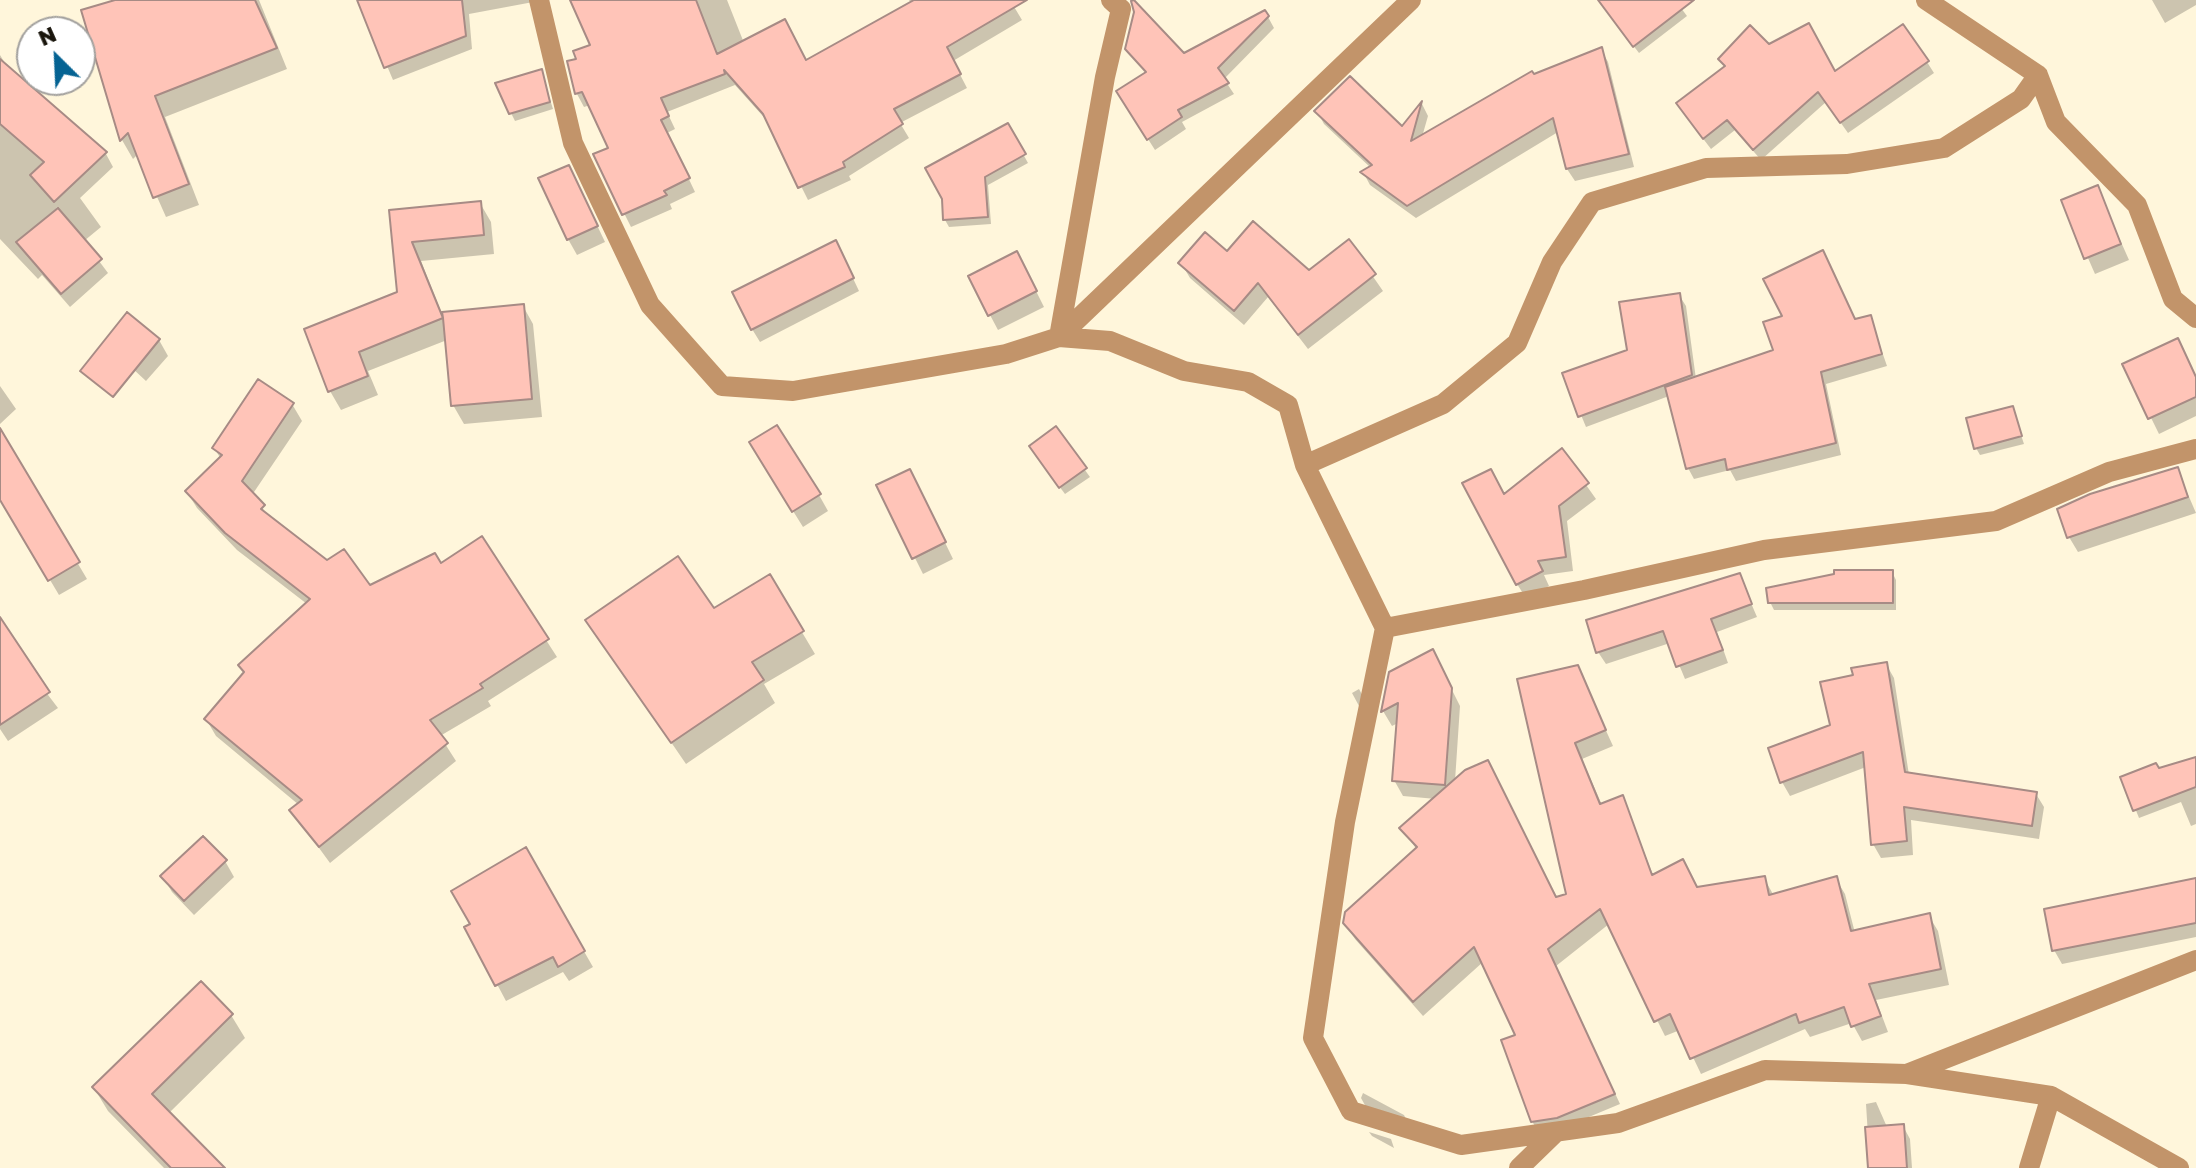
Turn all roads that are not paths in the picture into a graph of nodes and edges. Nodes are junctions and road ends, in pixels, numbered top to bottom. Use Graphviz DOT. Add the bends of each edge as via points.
graph roads {
  1 [pos="539,0"];
  2 [pos="1111,0"];
  3 [pos="1411,0"];
  4 [pos="1926,0"];
  5 [pos="2038,75"];
  6 [pos="2196,318"];
  7 [pos="1059,337"];
  8 [pos="2196,449"];
  9 [pos="1305,465"];
  10 [pos="1385,628"];
  11 [pos="2196,960"];
  12 [pos="1907,1074"];
  13 [pos="2051,1096"];
  14 [pos="1556,1132"];
  15 [pos="1519,1168"];
  16 [pos="2029,1168"];
  17 [pos="2179,1168"];
  1 -- 7 [label="street" via="573,143 650,305 722,386 793,391 1006,354"];
  2 -- 7 [label="street" via="1121,9"];
  3 -- 7 [label="street"];
  4 -- 5 [label="street"];
  5 -- 6 [label="street" via="2056,122 2137,205 2173,299"];
  5 -- 9 [label="street" via="2021,99 1944,148 1847,164 1706,168 1592,202 1552,262 1517,343 1443,404"];
  7 -- 9 [label="street" via="1110,341 1184,371 1248,382 1288,405"];
  8 -- 10 [label="street" via="2109,472 1996,521 1764,550"];
  9 -- 10 [label="street"];
  10 -- 14 [label="street" via="1345,822 1313,1038 1351,1111 1461,1145"];
  11 -- 12 [label="street"];
  12 -- 13 [label="street"];
  12 -- 14 [label="street" via="1765,1070 1618,1123"];
  13 -- 16 [label="street"];
  13 -- 17 [label="street"];
  14 -- 15 [label="street"];
}
